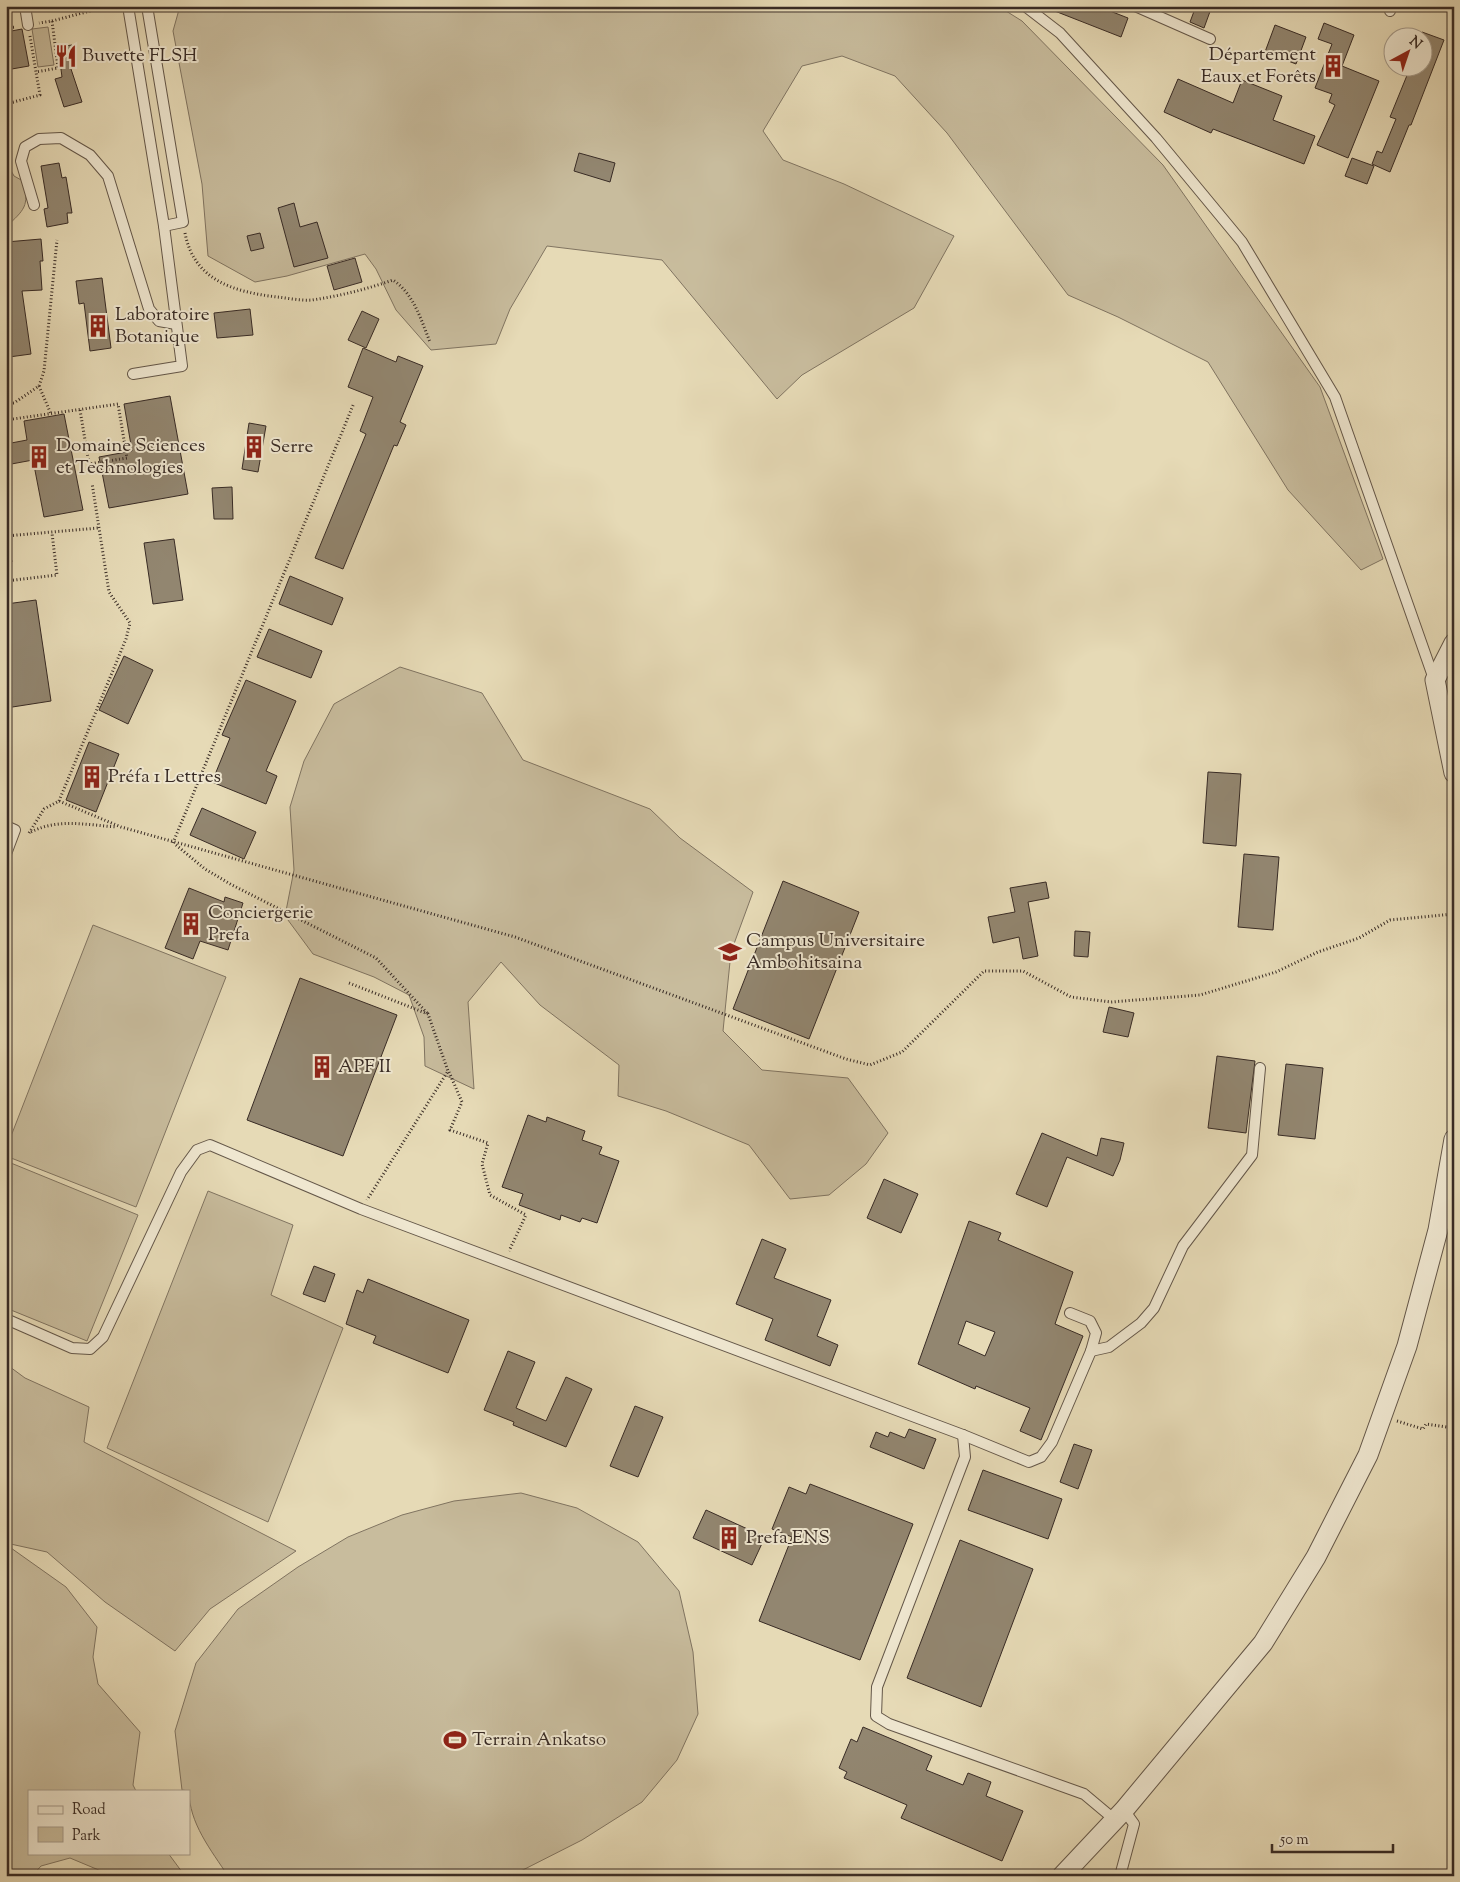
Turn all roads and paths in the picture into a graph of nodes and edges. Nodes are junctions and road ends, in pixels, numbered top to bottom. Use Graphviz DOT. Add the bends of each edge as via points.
graph roads {
  1 [pos="24,6"];
  2 [pos="109,6"];
  3 [pos="128,6"];
  4 [pos="147,6"];
  5 [pos="1025,6"];
  6 [pos="1135,6"];
  7 [pos="52,21"];
  8 [pos="28,26"];
  9 [pos="1210,39"];
  10 [pos="36,72"];
  11 [pos="6,104"];
  12 [pos="34,206"];
  13 [pos="183,222"];
  14 [pos="164,226"];
  15 [pos="56,240"];
  16 [pos="176,324"];
  17 [pos="430,342"];
  18 [pos="134,374"];
  19 [pos="38,386"];
  20 [pos="354,403"];
  21 [pos="6,404"];
  22 [pos="80,410"];
  23 [pos="51,414"];
  24 [pos="6,420"];
  25 [pos="89,464"];
  26 [pos="90,470"];
  27 [pos="92,483"];
  28 [pos="98,528"];
  29 [pos="52,533"];
  30 [pos="6,536"];
  31 [pos="6,548"];
  32 [pos="6,564"];
  33 [pos="6,581"];
  34 [pos="1454,643"];
  35 [pos="1435,680"];
  36 [pos="1454,773"];
  37 [pos="59,801"];
  38 [pos="6,826"];
  39 [pos="121,828"];
  40 [pos="173,843"];
  41 [pos="6,854"];
  42 [pos="1454,914"];
  43 [pos="349,983"];
  44 [pos="428,1014"];
  45 [pos="1260,1068"];
  46 [pos="448,1071"];
  47 [pos="1454,1139"];
  48 [pos="361,1209"];
  49 [pos="504,1263"];
  50 [pos="1070,1313"];
  51 [pos="6,1318"];
  52 [pos="1091,1352"];
  53 [pos="1382,1417"];
  54 [pos="1454,1428"];
  55 [pos="963,1435"];
  56 [pos="1120,1815"];
  57 [pos="1062,1876"];
  58 [pos="1120,1876"];
  1 -- 8 [label="lane"];
  2 -- 7 [label="path"];
  3 -- 14 [label="lane"];
  4 -- 13 [label="lane"];
  5 -- 35 [label="lane" via="1060,33 1156,138 1242,242 1335,397"];
  6 -- 9 [label="lane"];
  7 -- 8 [label="path"];
  7 -- 10 [label="path" via="58,68"];
  8 -- 10 [label="path"];
  10 -- 11 [label="path" via="40,95"];
  12 -- 16 [label="lane" via="21,161 25,147 39,139 61,138 90,155 108,176 149,309 159,321"];
  13 -- 14 [label="lane"];
  13 -- 17 [label="path" via="187,240 202,270 230,288 310,300 363,290 393,280 402,286 414,303"];
  14 -- 16 [label="lane"];
  15 -- 19 [label="path" via="44,371"];
  16 -- 18 [label="lane" via="182,366"];
  19 -- 21 [label="path" via="14,403"];
  19 -- 23 [label="path"];
  20 -- 40 [label="path"];
  22 -- 23 [label="path"];
  22 -- 25 [label="path"];
  22 -- 25 [label="path" via="118,404 127,458"];
  23 -- 24 [label="path"];
  25 -- 26 [label="path"];
  27 -- 28 [label="path"];
  28 -- 29 [label="path"];
  28 -- 37 [label="path" via="109,592 130,623"];
  29 -- 30 [label="path"];
  29 -- 33 [label="path" via="57,575"];
  31 -- 32 [label="path" via="12,564"];
  34 -- 35 [label="street"];
  35 -- 36 [label="street"];
  37 -- 39 [label="path"];
  37 -- 39 [label="path" via="44,809 29,833 46,824 57,823"];
  38 -- 41 [label="lane" via="15,830"];
  39 -- 40 [label="path"];
  40 -- 42 [label="path" via="515,936 846,1059 870,1065 902,1052 984,971 1023,971 1071,997 1112,1002 1200,995 1276,972 1318,952 1359,938 1390,920"];
  40 -- 44 [label="path" via="205,870 376,958"];
  43 -- 44 [label="path"];
  44 -- 46 [label="path"];
  45 -- 52 [label="lane" via="1252,1155 1183,1246 1154,1308 1141,1323 1110,1347"];
  46 -- 48 [label="path"];
  46 -- 49 [label="path" via="462,1102 450,1130 488,1143 482,1164 490,1195 526,1215"];
  47 -- 53 [label="street" via="1438,1230 1407,1346"];
  48 -- 49 [label="lane"];
  48 -- 51 [label="lane" via="210,1145 197,1150 181,1172 103,1337 90,1349 72,1348"];
  49 -- 55 [label="lane"];
  50 -- 52 [label="lane" via="1090,1321 1096,1333"];
  52 -- 55 [label="lane" via="1052,1442 1041,1457 1029,1462"];
  53 -- 54 [label="path" via="1424,1429 1426,1424"];
  53 -- 56 [label="street" via="1368,1455 1316,1557 1263,1643"];
  55 -- 56 [label="lane" via="965,1457 877,1687 876,1716 889,1724 1084,1794"];
  56 -- 57 [label="street"];
  56 -- 58 [label="lane" via="1134,1824"];
}
